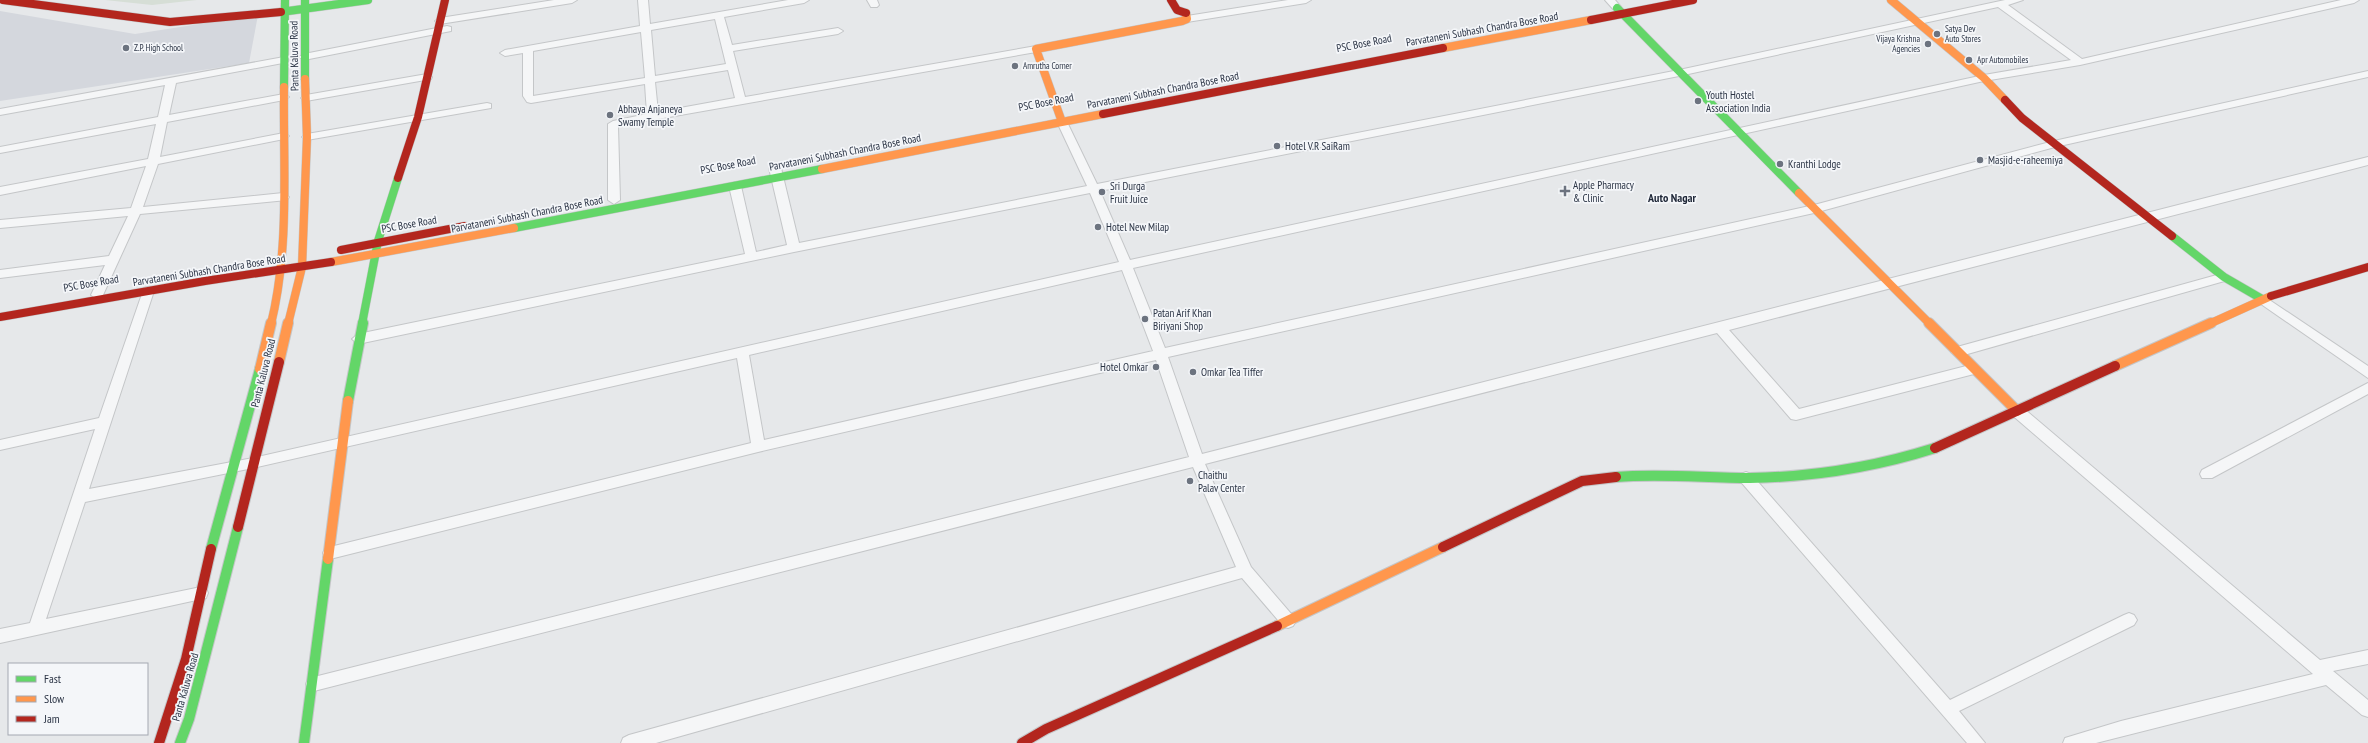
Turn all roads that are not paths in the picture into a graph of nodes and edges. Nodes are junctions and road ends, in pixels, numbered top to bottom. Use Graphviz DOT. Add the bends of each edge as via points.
graph roads {
  1 [pos="2,0"];
  2 [pos="56,0"];
  3 [pos="368,0"];
  4 [pos="445,0"];
  5 [pos="454,0"];
  6 [pos="572,0"];
  7 [pos="643,0"];
  8 [pos="804,0"];
  9 [pos="1171,0"];
  10 [pos="1306,0"];
  11 [pos="1648,0"];
  12 [pos="1693,0"];
  13 [pos="1891,0"];
  14 [pos="2018,0"];
  15 [pos="2354,0"];
  16 [pos="1284,2"];
  17 [pos="307,3"];
  18 [pos="1613,3"];
  19 [pos="2000,4"];
  20 [pos="285,5"];
  21 [pos="1186,12"];
  22 [pos="1623,15"];
  23 [pos="719,16"];
  24 [pos="1918,23"];
  25 [pos="444,25"];
  26 [pos="645,30"];
  27 [pos="838,31"];
  28 [pos="728,49"];
  29 [pos="1036,49"];
  30 [pos="528,50"];
  31 [pos="505,53"];
  32 [pos="304,57"];
  33 [pos="284,60"];
  34 [pos="2080,62"];
  35 [pos="732,66"];
  36 [pos="1679,73"];
  37 [pos="2368,74"];
  38 [pos="427,77"];
  39 [pos="1984,78"];
  40 [pos="649,80"];
  41 [pos="171,82"];
  42 [pos="284,97"];
  43 [pos="306,98"];
  44 [pos="741,100"];
  45 [pos="1119,101"];
  46 [pos="487,106"];
  47 [pos="0,112"];
  48 [pos="1060,114"];
  49 [pos="423,116"];
  50 [pos="653,116"];
  51 [pos="164,119"];
  52 [pos="1739,133"];
  53 [pos="284,136"];
  54 [pos="307,137"];
  55 [pos="2054,144"];
  56 [pos="0,150"];
  57 [pos="2368,161"];
  58 [pos="153,162"];
  59 [pos="798,164"];
  60 [pos="776,173"];
  61 [pos="735,186"];
  62 [pos="1093,188"];
  63 [pos="0,191"];
  64 [pos="283,197"];
  65 [pos="614,200"];
  66 [pos="560,209"];
  67 [pos="1814,209"];
  68 [pos="398,210"];
  69 [pos="136,213"];
  70 [pos="2146,215"];
  71 [pos="0,224"];
  72 [pos="475,224"];
  73 [pos="391,235"];
  74 [pos="378,242"];
  75 [pos="794,248"];
  76 [pos="377,255"];
  77 [pos="752,258"];
  78 [pos="112,260"];
  79 [pos="303,263"];
  80 [pos="1126,265"];
  81 [pos="281,266"];
  82 [pos="2368,267"];
  83 [pos="0,274"];
  84 [pos="2224,278"];
  85 [pos="1889,284"];
  86 [pos="148,291"];
  87 [pos="97,295"];
  88 [pos="2262,299"];
  89 [pos="0,310"];
  90 [pos="0,317"];
  91 [pos="1720,328"];
  92 [pos="358,338"];
  93 [pos="742,352"];
  94 [pos="1957,352"];
  95 [pos="1162,354"];
  96 [pos="1974,369"];
  97 [pos="2368,373"];
  98 [pos="2368,388"];
  99 [pos="2017,411"];
  100 [pos="104,422"];
  101 [pos="342,442"];
  102 [pos="0,446"];
  103 [pos="758,447"];
  104 [pos="1197,461"];
  105 [pos="253,463"];
  106 [pos="234,467"];
  107 [pos="2207,474"];
  108 [pos="1746,478"];
  109 [pos="79,497"];
  110 [pos="330,553"];
  111 [pos="1245,571"];
  112 [pos="201,593"];
  113 [pos="2129,620"];
  114 [pos="1288,621"];
  115 [pos="36,627"];
  116 [pos="0,636"];
  117 [pos="2368,657"];
  118 [pos="2323,672"];
  119 [pos="314,684"];
  120 [pos="1948,709"];
  121 [pos="2368,710"];
  122 [pos="1048,736"];
  123 [pos="159,743"];
  124 [pos="180,743"];
  125 [pos="304,743"];
  126 [pos="629,743"];
  127 [pos="1022,743"];
  128 [pos="1977,743"];
  129 [pos="2071,743"];
  1 -- 20 [label="street" via="170,22"];
  2 -- 20 [label="street" via="170,16"];
  3 -- 17 [label="street"];
  4 -- 25 [label="street"];
  5 -- 25 [label="street"];
  6 -- 25 [label="street"];
  7 -- 26 [label="street"];
  8 -- 23 [label="street"];
  9 -- 21 [label="street" via="1177,10"];
  10 -- 16 [label="street"];
  11 -- 18 [label="street, PSC Bose Road"];
  12 -- 22 [label="street, Parvataneni Subhash Chandra Bose Road"];
  13 -- 24 [label="street"];
  14 -- 19 [label="street"];
  15 -- 34 [label="street"];
  16 -- 21 [label="street"];
  17 -- 20 [label="street"];
  17 -- 32 [label="street, Panta Kaluva Road"];
  18 -- 22 [label="street"];
  18 -- 45 [label="street, PSC Bose Road"];
  19 -- 24 [label="street"];
  19 -- 34 [label="street"];
  20 -- 33 [label="street, Panta Kaluva Road"];
  21 -- 29 [label="street"];
  22 -- 36 [label="street"];
  22 -- 48 [label="street, Parvataneni Subhash Chandra Bose Road" via="1358,64"];
  23 -- 26 [label="street"];
  23 -- 28 [label="street"];
  24 -- 36 [label="street"];
  24 -- 39 [label="street"];
  25 -- 32 [label="street"];
  25 -- 38 [label="street"];
  25 -- 49 [label="street"];
  26 -- 30 [label="street"];
  26 -- 40 [label="street"];
  27 -- 28 [label="street"];
  28 -- 35 [label="street"];
  29 -- 44 [label="street"];
  29 -- 48 [label="street"];
  30 -- 31 [label="street"];
  30 -- 40 [label="street" via="528,96 531,100"];
  32 -- 43 [label="street, Panta Kaluva Road"];
  33 -- 41 [label="street"];
  33 -- 42 [label="street, Panta Kaluva Road"];
  34 -- 39 [label="street"];
  35 -- 40 [label="street"];
  35 -- 44 [label="street"];
  36 -- 52 [label="street"];
  36 -- 62 [label="street"];
  37 -- 55 [label="street"];
  38 -- 43 [label="street"];
  38 -- 49 [label="street"];
  39 -- 52 [label="street"];
  39 -- 55 [label="street" via="2022,118"];
  40 -- 50 [label="street"];
  41 -- 47 [label="street"];
  41 -- 51 [label="street"];
  42 -- 51 [label="street"];
  42 -- 53 [label="street, Panta Kaluva Road"];
  43 -- 54 [label="street, Panta Kaluva Road"];
  44 -- 50 [label="street"];
  46 -- 49 [label="street"];
  48 -- 60 [label="street, Parvataneni Subhash Chandra Bose Road"];
  48 -- 62 [label="street"];
  49 -- 54 [label="street"];
  49 -- 68 [label="street"];
  49 -- 74 [label="street"];
  50 -- 65 [label="street" via="613,124"];
  51 -- 56 [label="street"];
  51 -- 58 [label="street"];
  52 -- 67 [label="street"];
  52 -- 80 [label="street"];
  53 -- 58 [label="street"];
  53 -- 64 [label="street, Panta Kaluva Road"];
  54 -- 79 [label="street, Panta Kaluva Road"];
  55 -- 67 [label="street"];
  55 -- 70 [label="street"];
  57 -- 70 [label="street"];
  58 -- 63 [label="street"];
  58 -- 69 [label="street"];
  59 -- 60 [label="street, PSC Bose Road"];
  60 -- 61 [label="street, Parvataneni Subhash Chandra Bose Road"];
  60 -- 65 [label="street, PSC Bose Road"];
  60 -- 75 [label="street"];
  61 -- 76 [label="street, Parvataneni Subhash Chandra Bose Road"];
  61 -- 77 [label="street"];
  62 -- 75 [label="street"];
  62 -- 80 [label="street"];
  64 -- 69 [label="street"];
  64 -- 81 [label="street, Panta Kaluva Road"];
  65 -- 66 [label="street, PSC Bose Road"];
  67 -- 85 [label="street"];
  67 -- 95 [label="street"];
  69 -- 71 [label="street"];
  69 -- 78 [label="street"];
  70 -- 84 [label="street"];
  70 -- 85 [label="street"];
  72 -- 73 [label="street, PSC Bose Road"];
  73 -- 74 [label="street, PSC Bose Road"];
  73 -- 76 [label="street"];
  74 -- 76 [label="street"];
  74 -- 79 [label="street, PSC Bose Road"];
  75 -- 77 [label="street"];
  76 -- 79 [label="street, Parvataneni Subhash Chandra Bose Road"];
  76 -- 92 [label="street"];
  77 -- 92 [label="street"];
  78 -- 83 [label="street"];
  78 -- 87 [label="street"];
  79 -- 81 [label="street, PSC Bose Road"];
  79 -- 105 [label="street, Panta Kaluva Road"];
  80 -- 93 [label="street"];
  80 -- 95 [label="street"];
  81 -- 86 [label="street, Parvataneni Subhash Chandra Bose Road"];
  81 -- 87 [label="street, PSC Bose Road"];
  81 -- 106 [label="street, Panta Kaluva Road" via="278,295 266,349"];
  82 -- 88 [label="street"];
  84 -- 88 [label="street"];
  84 -- 94 [label="street"];
  85 -- 91 [label="street"];
  85 -- 94 [label="street"];
  86 -- 90 [label="street, Parvataneni Subhash Chandra Bose Road"];
  86 -- 100 [label="street"];
  87 -- 89 [label="street, PSC Bose Road"];
  88 -- 97 [label="street"];
  88 -- 99 [label="street"];
  91 -- 96 [label="street" via="1796,415"];
  91 -- 104 [label="street"];
  92 -- 101 [label="street"];
  93 -- 101 [label="street"];
  93 -- 103 [label="street"];
  94 -- 96 [label="street"];
  95 -- 103 [label="street"];
  95 -- 104 [label="street"];
  96 -- 99 [label="street"];
  98 -- 107 [label="street"];
  99 -- 108 [label="street" via="1927,450 1881,462 1817,472"];
  99 -- 118 [label="street"];
  100 -- 102 [label="street"];
  100 -- 109 [label="street"];
  101 -- 105 [label="street"];
  101 -- 110 [label="street"];
  103 -- 110 [label="street"];
  104 -- 111 [label="street"];
  104 -- 119 [label="street"];
  105 -- 106 [label="street"];
  105 -- 124 [label="street, Panta Kaluva Road" via="225,582 189,719"];
  106 -- 109 [label="street"];
  106 -- 112 [label="street, Panta Kaluva Road"];
  108 -- 114 [label="street" via="1618,474 1582,481"];
  108 -- 120 [label="street"];
  109 -- 115 [label="street"];
  110 -- 119 [label="street"];
  111 -- 114 [label="street"];
  111 -- 126 [label="street"];
  112 -- 115 [label="street"];
  112 -- 123 [label="street, Panta Kaluva Road" via="186,659"];
  113 -- 120 [label="street"];
  114 -- 122 [label="street"];
  115 -- 116 [label="street"];
  117 -- 118 [label="street"];
  118 -- 121 [label="street"];
  118 -- 129 [label="street"];
  119 -- 125 [label="street"];
  120 -- 128 [label="street"];
  122 -- 127 [label="street"];
}
